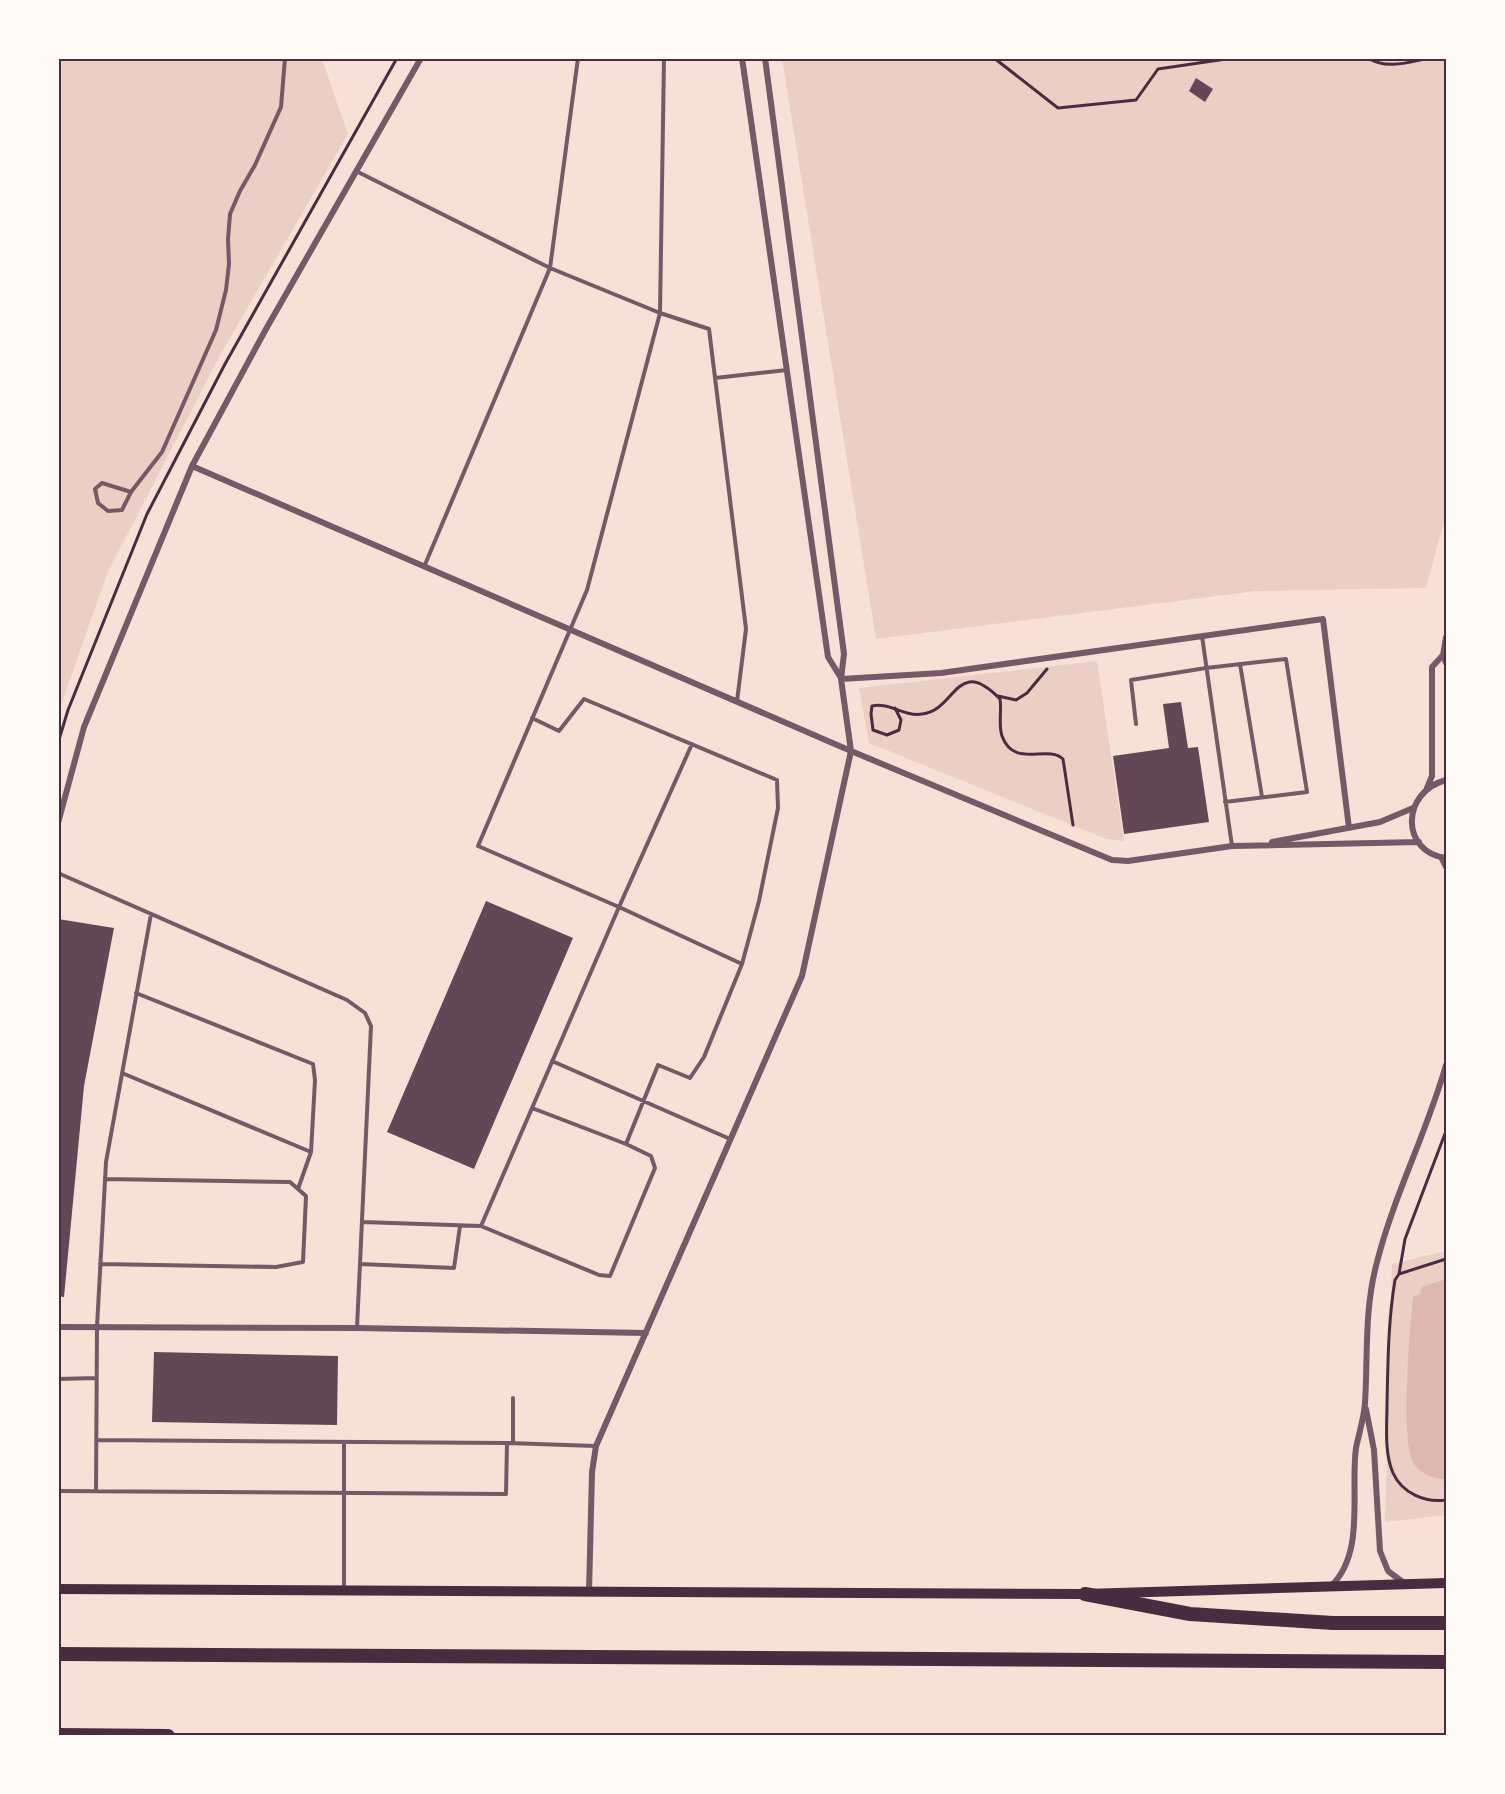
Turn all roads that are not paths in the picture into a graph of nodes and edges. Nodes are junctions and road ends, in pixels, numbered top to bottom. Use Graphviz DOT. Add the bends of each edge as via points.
graph roads {
  1 [pos="285,58"];
  2 [pos="421,58"];
  3 [pos="578,58"];
  4 [pos="664,58"];
  5 [pos="742,58"];
  6 [pos="765,58"];
  7 [pos="356,171"];
  8 [pos="550,267"];
  9 [pos="660,313"];
  10 [pos="787,370"];
  11 [pos="715,378"];
  12 [pos="192,466"];
  13 [pos="131,492"];
  14 [pos="424,567"];
  15 [pos="570,630"];
  16 [pos="1202,636"];
  17 [pos="1446,637"];
  18 [pos="1443,655"];
  19 [pos="1446,663"];
  20 [pos="1240,664"];
  21 [pos="1206,668"];
  22 [pos="841,679"];
  23 [pos="737,702"];
  24 [pos="532,718"];
  25 [pos="1136,724"];
  26 [pos="692,744"];
  27 [pos="851,751"];
  28 [pos="1446,780"];
  29 [pos="1427,788"];
  30 [pos="1262,797"];
  31 [pos="1225,802"];
  32 [pos="1413,808"];
  33 [pos="58,822"];
  34 [pos="1349,828"];
  35 [pos="1419,842"];
  36 [pos="1232,846"];
  37 [pos="1254,846"];
  38 [pos="1444,858"];
  39 [pos="1446,867"];
  40 [pos="58,873"];
  41 [pos="619,907"];
  42 [pos="151,914"];
  43 [pos="742,964"];
  44 [pos="136,993"];
  45 [pos="552,1061"];
  46 [pos="1446,1065"];
  47 [pos="122,1073"];
  48 [pos="1445,1077"];
  49 [pos="644,1101"];
  50 [pos="532,1108"];
  51 [pos="731,1139"];
  52 [pos="626,1144"];
  53 [pos="311,1152"];
  54 [pos="105,1179"];
  55 [pos="298,1189"];
  56 [pos="362,1222"];
  57 [pos="460,1226"];
  58 [pos="481,1226"];
  59 [pos="100,1264"];
  60 [pos="360,1264"];
  61 [pos="58,1327"];
  62 [pos="97,1327"];
  63 [pos="357,1328"];
  64 [pos="646,1333"];
  65 [pos="58,1378"];
  66 [pos="96,1378"];
  67 [pos="513,1398"];
  68 [pos="1365,1404"];
  69 [pos="96,1440"];
  70 [pos="344,1442"];
  71 [pos="507,1443"];
  72 [pos="513,1443"];
  73 [pos="596,1446"];
  74 [pos="58,1491"];
  75 [pos="96,1491"];
  76 [pos="344,1493"];
  77 [pos="1446,1583"];
  78 [pos="1407,1585"];
  79 [pos="1330,1587"];
  80 [pos="58,1588"];
  81 [pos="344,1590"];
  82 [pos="589,1592"];
  83 [pos="1085,1594"];
  84 [pos="1446,1623"];
  85 [pos="58,1654"];
  86 [pos="1446,1662"];
  87 [pos="58,1735"];
  88 [pos="168,1736"];
  1 -- 13 [label="lane" via="281,107 230,214 226,290 216,330 162,452"];
  2 -- 7 [label="street"];
  3 -- 8 [label="lane"];
  4 -- 9 [label="lane"];
  5 -- 10 [label="street"];
  6 -- 22 [label="street" via="844,654"];
  7 -- 8 [label="lane"];
  7 -- 12 [label="street"];
  8 -- 9 [label="lane"];
  8 -- 14 [label="lane"];
  9 -- 11 [label="lane" via="709,329"];
  9 -- 15 [label="lane" via="587,591"];
  10 -- 11 [label="lane"];
  10 -- 22 [label="street" via="828,657"];
  11 -- 23 [label="lane" via="746,628"];
  12 -- 14 [label="street"];
  12 -- 33 [label="street" via="84,727"];
  13 -- 13 [label="lane" via="102,483 95,489 98,503 108,512 122,510"];
  14 -- 15 [label="street"];
  15 -- 23 [label="street"];
  15 -- 24 [label="lane"];
  16 -- 21 [label="lane"];
  16 -- 22 [label="street" via="941,673"];
  16 -- 34 [label="street" via="1323,619"];
  17 -- 18 [label="street"];
  18 -- 19 [label="street"];
  18 -- 29 [label="street" via="1432,667 1432,776"];
  20 -- 21 [label="lane"];
  20 -- 30 [label="lane"];
  20 -- 30 [label="lane" via="1286,659 1307,792"];
  21 -- 25 [label="lane" via="1131,680"];
  21 -- 31 [label="lane"];
  22 -- 27 [label="street"];
  23 -- 27 [label="street"];
  24 -- 26 [label="lane" via="560,731 584,699"];
  24 -- 41 [label="lane" via="478,846"];
  26 -- 41 [label="lane"];
  26 -- 43 [label="lane" via="777,780 778,807"];
  27 -- 36 [label="street" via="1112,860"];
  27 -- 51 [label="street" via="802,976"];
  28 -- 29 [label="street"];
  29 -- 32 [label="street"];
  30 -- 31 [label="lane"];
  31 -- 36 [label="lane"];
  32 -- 34 [label="street" via="1380,822"];
  32 -- 35 [label="street" via="1413,831"];
  34 -- 37 [label="street"];
  35 -- 37 [label="street"];
  35 -- 38 [label="street"];
  36 -- 37 [label="street"];
  38 -- 39 [label="street"];
  40 -- 42 [label="lane"];
  41 -- 43 [label="lane"];
  41 -- 45 [label="lane"];
  42 -- 44 [label="lane"];
  42 -- 56 [label="lane" via="347,1000 365,1012 371,1026"];
  43 -- 49 [label="lane" via="704,1057 690,1078 658,1065"];
  44 -- 47 [label="lane"];
  44 -- 53 [label="lane" via="313,1064"];
  45 -- 49 [label="lane"];
  45 -- 50 [label="lane"];
  46 -- 48 [label="street"];
  47 -- 53 [label="lane"];
  47 -- 54 [label="lane"];
  48 -- 68 [label="street" via="1395,1202 1376,1263 1366,1328"];
  49 -- 51 [label="lane"];
  49 -- 52 [label="lane"];
  50 -- 52 [label="lane"];
  50 -- 58 [label="lane"];
  51 -- 64 [label="street"];
  52 -- 58 [label="lane" via="651,1156 655,1168 610,1276 598,1275"];
  53 -- 55 [label="lane"];
  54 -- 55 [label="lane" via="290,1182"];
  54 -- 59 [label="lane"];
  55 -- 59 [label="lane" via="306,1196 303,1262 276,1267"];
  56 -- 57 [label="lane"];
  56 -- 60 [label="lane"];
  57 -- 58 [label="lane"];
  57 -- 60 [label="lane" via="454,1268"];
  59 -- 62 [label="lane"];
  60 -- 63 [label="lane"];
  61 -- 62 [label="street"];
  62 -- 63 [label="street"];
  62 -- 66 [label="lane"];
  63 -- 64 [label="street"];
  64 -- 73 [label="street"];
  65 -- 66 [label="lane"];
  66 -- 69 [label="lane"];
  67 -- 72 [label="lane"];
  68 -- 78 [label="street" via="1374,1450 1380,1551 1388,1571"];
  68 -- 79 [label="street" via="1356,1449 1349,1559"];
  69 -- 70 [label="lane"];
  69 -- 75 [label="lane"];
  70 -- 71 [label="lane"];
  70 -- 76 [label="lane"];
  71 -- 72 [label="lane"];
  71 -- 76 [label="lane" via="506,1494"];
  72 -- 73 [label="lane"];
  73 -- 82 [label="street"];
  74 -- 75 [label="lane"];
  75 -- 76 [label="lane"];
  76 -- 81 [label="lane"];
  77 -- 78 [label="main road"];
  78 -- 79 [label="main road"];
  79 -- 83 [label="main road"];
  80 -- 81 [label="main road"];
  81 -- 82 [label="main road"];
  82 -- 83 [label="main road"];
  83 -- 84 [label="highway" via="1190,1614 1333,1623"];
  85 -- 86 [label="highway"];
  87 -- 88 [label="highway"];
}
